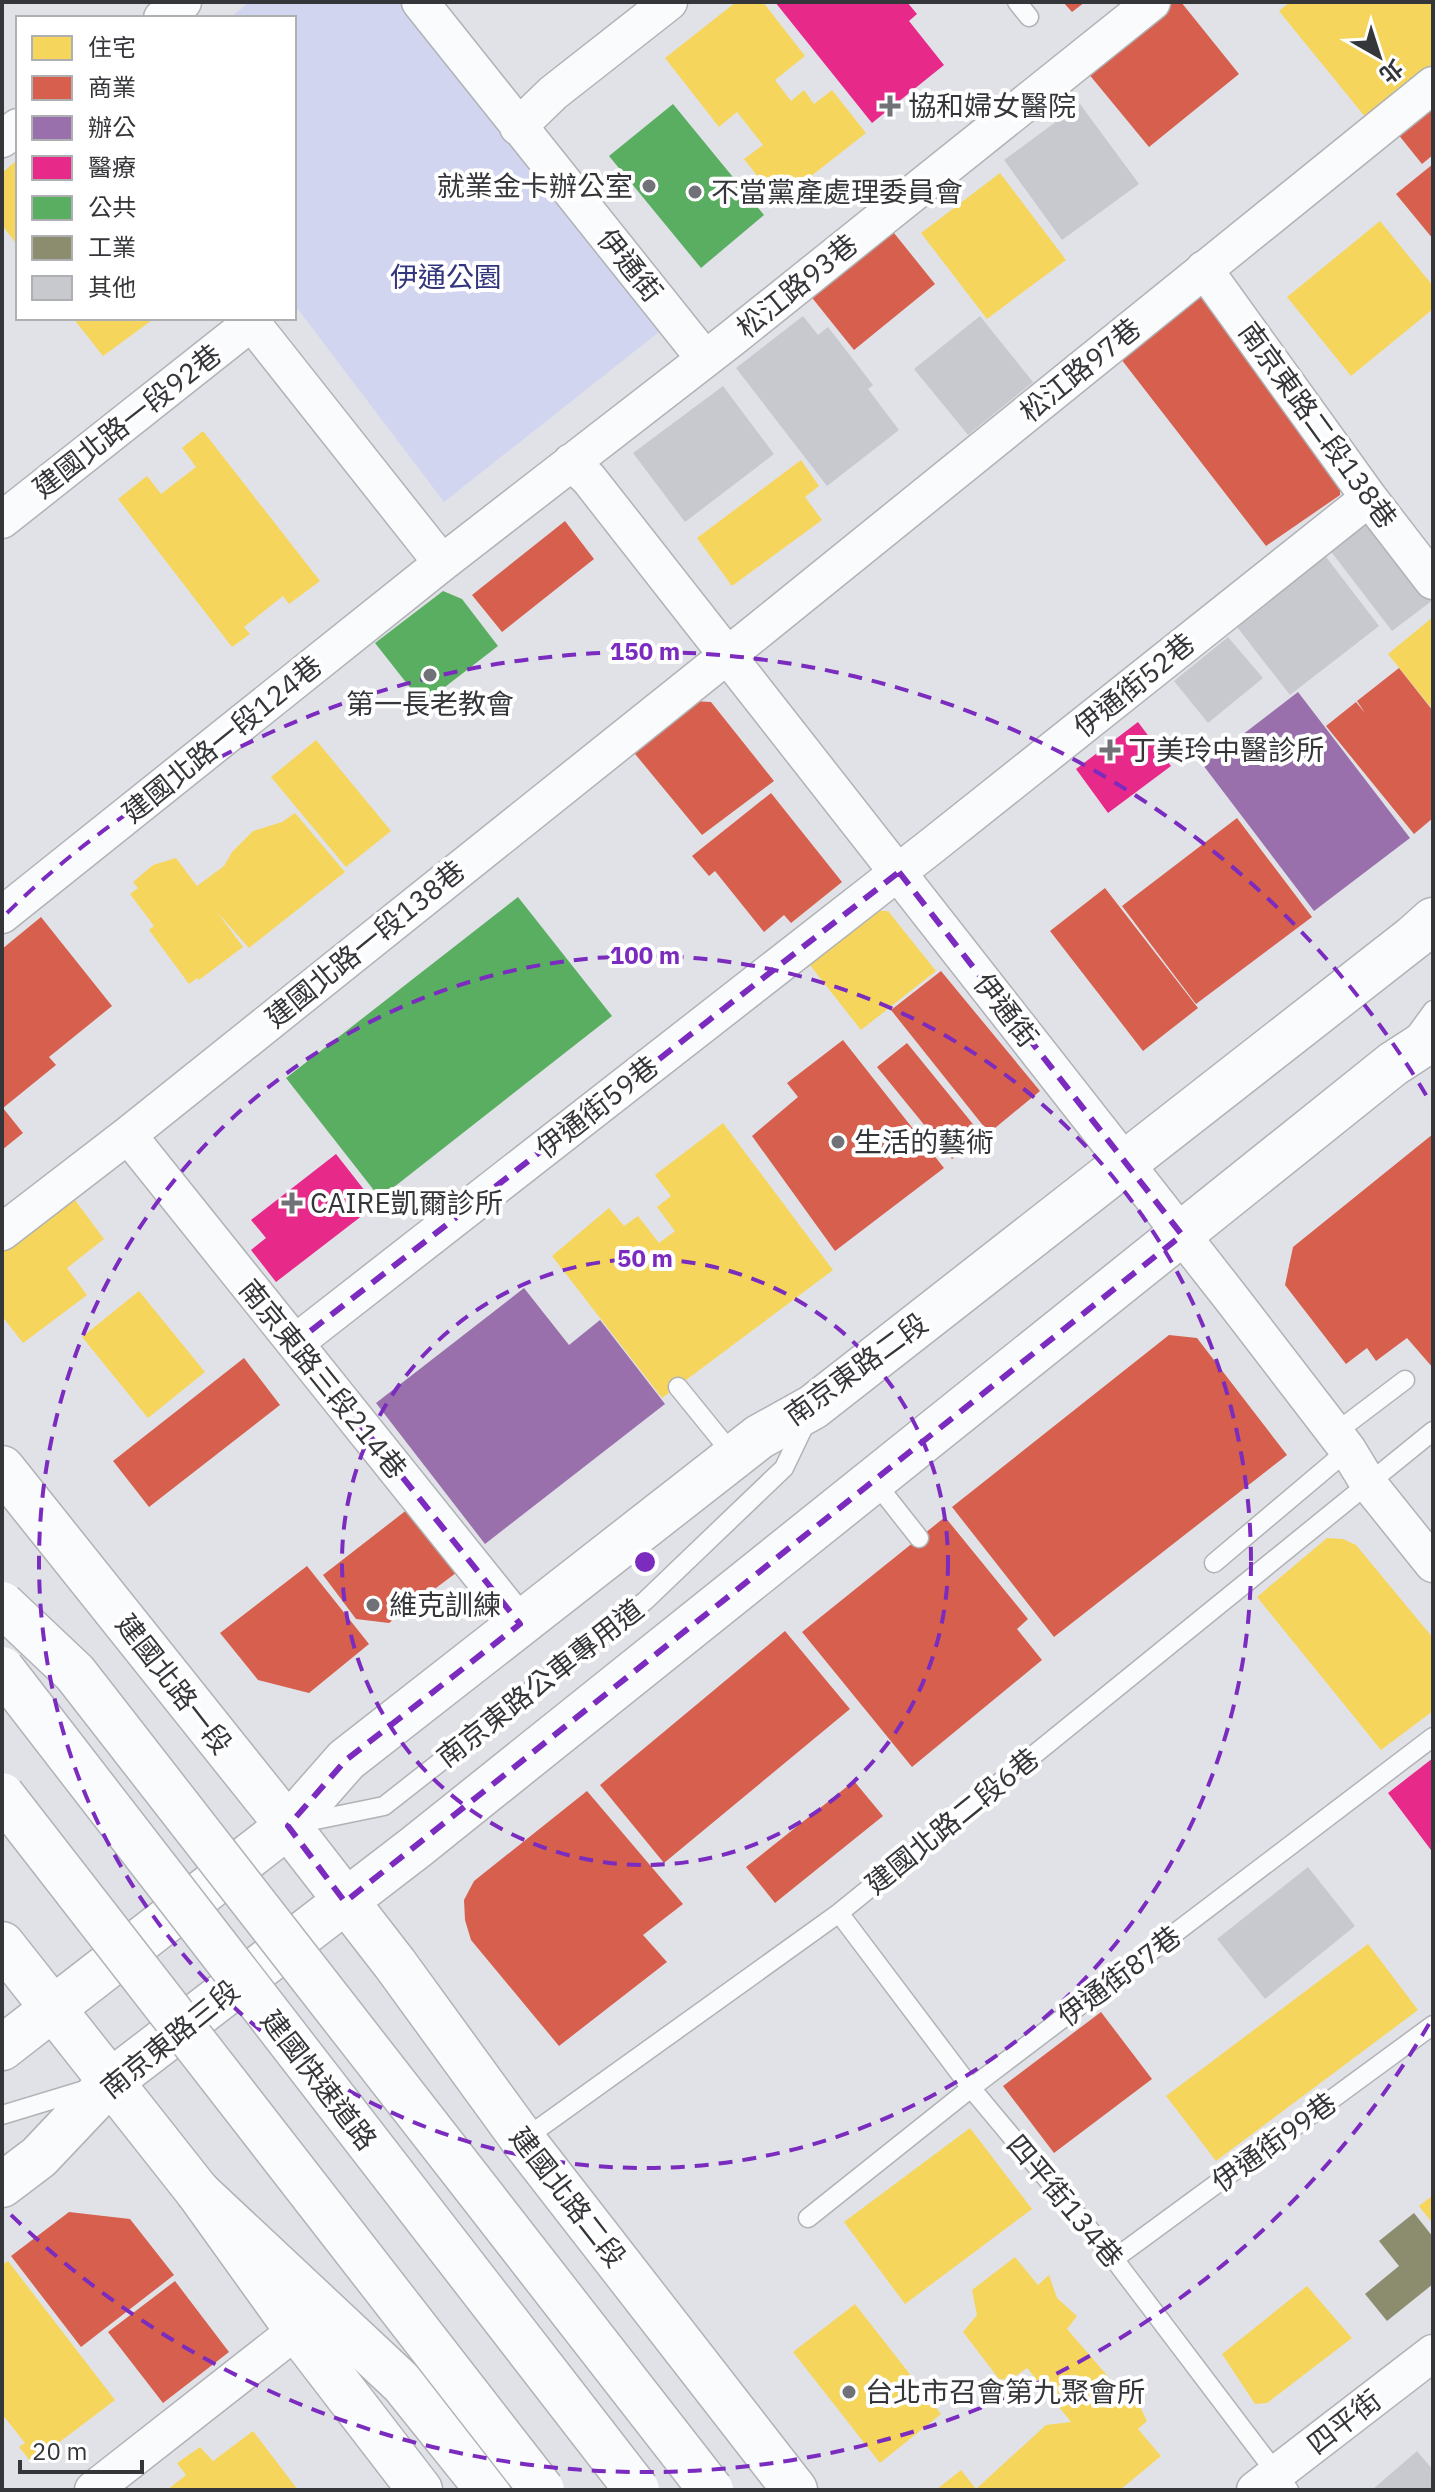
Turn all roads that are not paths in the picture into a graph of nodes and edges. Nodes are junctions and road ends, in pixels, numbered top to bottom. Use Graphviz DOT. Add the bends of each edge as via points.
graph roads {
  1 [pos="183,2"];
  2 [pos="420,2"];
  3 [pos="669,2"];
  4 [pos="1017,2"];
  5 [pos="1152,2"];
  6 [pos="165,16"];
  7 [pos="1029,17"];
  8 [pos="1433,85"];
  9 [pos="518,127"];
  10 [pos="1204,269"];
  11 [pos="250,320"];
  12 [pos="705,359"];
  13 [pos="571,462"];
  14 [pos="1369,498"];
  15 [pos="2,520"];
  16 [pos="442,563"];
  17 [pos="1433,581"];
  18 [pos="727,654"];
  19 [pos="899,872"];
  20 [pos="2,915"];
  21 [pos="1433,920"];
  22 [pos="1433,1010"];
  23 [pos="1433,1038"];
  24 [pos="1393,1064"];
  25 [pos="128,1135"];
  26 [pos="1126,1164"];
  27 [pos="2,1232"];
  28 [pos="1182,1235"];
  29 [pos="295,1343"];
  30 [pos="1405,1380"];
  31 [pos="678,1387"];
  32 [pos="813,1407"];
  33 [pos="1433,1431"];
  34 [pos="1342,1442"];
  35 [pos="734,1456"];
  36 [pos="2,1468"];
  37 [pos="875,1482"];
  38 [pos="1368,1483"];
  39 [pos="919,1538"];
  40 [pos="1214,1563"];
  41 [pos="1433,1564"];
  42 [pos="2,1604"];
  43 [pos="520,1624"];
  44 [pos="2,1669"];
  45 [pos="1433,1737"];
  46 [pos="2,1795"];
  47 [pos="288,1826"];
  48 [pos="345,1902"];
  49 [pos="839,1913"];
  50 [pos="2,1944"];
  51 [pos="53,2009"];
  52 [pos="1433,2025"];
  53 [pos="2,2048"];
  54 [pos="110,2082"];
  55 [pos="971,2088"];
  56 [pos="2,2115"];
  57 [pos="523,2140"];
  58 [pos="2,2185"];
  59 [pos="198,2192"];
  60 [pos="808,2218"];
  61 [pos="1114,2259"];
  62 [pos="297,2330"];
  63 [pos="1433,2353"];
  64 [pos="1273,2485"];
  65 [pos="93,2490"];
  66 [pos="420,2490"];
  67 [pos="488,2490"];
  68 [pos="542,2490"];
  69 [pos="637,2490"];
  70 [pos="711,2490"];
  71 [pos="795,2490"];
  1 -- 6 [label="street"];
  2 -- 9 [label="street, 伊通街"];
  3 -- 9 [label="street"];
  4 -- 7 [label="lane"];
  5 -- 12 [label="street, 松江路93巷"];
  8 -- 10 [label="street, 松江路97巷"];
  9 -- 12 [label="street, 伊通街"];
  10 -- 14 [label="street, 南京東路二段138巷"];
  10 -- 18 [label="street, 松江路97巷"];
  11 -- 15 [label="street, 建國北路一段92巷"];
  11 -- 16 [label="street"];
  12 -- 13 [label="street"];
  13 -- 16 [label="street"];
  13 -- 18 [label="street, 伊通街"];
  14 -- 17 [label="street, 南京東路二段138巷"];
  14 -- 19 [label="street, 伊通街52巷"];
  16 -- 20 [label="street, 建國北路一段124巷"];
  18 -- 19 [label="street, 伊通街"];
  18 -- 25 [label="street, 建國北路一段138巷"];
  19 -- 26 [label="street, 伊通街"];
  19 -- 29 [label="street, 伊通街59巷"];
  21 -- 26 [label="main road, 南京東路二段"];
  22 -- 24 [label="lane"];
  23 -- 24 [label="main road"];
  24 -- 28 [label="main road"];
  25 -- 27 [label="street, 建國北路一段138巷"];
  25 -- 29 [label="street, 南京東路三段214巷"];
  26 -- 28 [label="street, 伊通街"];
  26 -- 32 [label="main road, 南京東路二段"];
  28 -- 34 [label="street, 伊通街"];
  28 -- 37 [label="main road"];
  29 -- 43 [label="street, 南京東路三段214巷"];
  30 -- 34 [label="lane"];
  31 -- 35 [label="lane"];
  32 -- 35 [label="main road, 南京東路二段"];
  32 -- 47 [label="lane, 南京東路公車專用道" via="784,1468 645,1601 384,1806"];
  33 -- 38 [label="lane, 建國北路二段6巷"];
  34 -- 38 [label="street, 伊通街"];
  34 -- 40 [label="lane"];
  35 -- 43 [label="main road, 南京東路二段"];
  36 -- 47 [label="main road, 建國北路一段"];
  37 -- 39 [label="lane"];
  37 -- 48 [label="main road"];
  38 -- 41 [label="street, 伊通街"];
  38 -- 49 [label="lane, 建國北路二段6巷"];
  42 -- 70 [label="main road, bridge" via="75,1673"];
  43 -- 47 [label="main road, 南京東路二段" via="346,1760"];
  44 -- 69 [label="main road, 建國快速道路, bridge"];
  45 -- 55 [label="lane, 伊通街87巷"];
  46 -- 68 [label="main road, bridge"];
  47 -- 48 [label="main road, 建國北路一段"];
  47 -- 51 [label="main road"];
  48 -- 54 [label="main road, 南京東路三段"];
  48 -- 57 [label="main road, 建國北路二段"];
  49 -- 55 [label="lane, 四平街134巷"];
  49 -- 57 [label="lane, 建國北路二段6巷"];
  50 -- 51 [label="main road"];
  51 -- 53 [label="main road"];
  51 -- 54 [label="main road"];
  52 -- 61 [label="lane, 伊通街99巷"];
  54 -- 56 [label="lane"];
  54 -- 58 [label="main road, 南京東路三段" via="39,2157"];
  54 -- 59 [label="main road"];
  55 -- 60 [label="lane, 伊通街87巷"];
  55 -- 61 [label="lane, 四平街134巷"];
  57 -- 71 [label="main road, 建國北路二段"];
  59 -- 62 [label="main road"];
  59 -- 67 [label="main road" via="403,2384"];
  61 -- 64 [label="lane, 四平街134巷"];
  62 -- 65 [label="street"];
  62 -- 66 [label="main road"];
  63 -- 64 [label="street, 四平街"];
}
